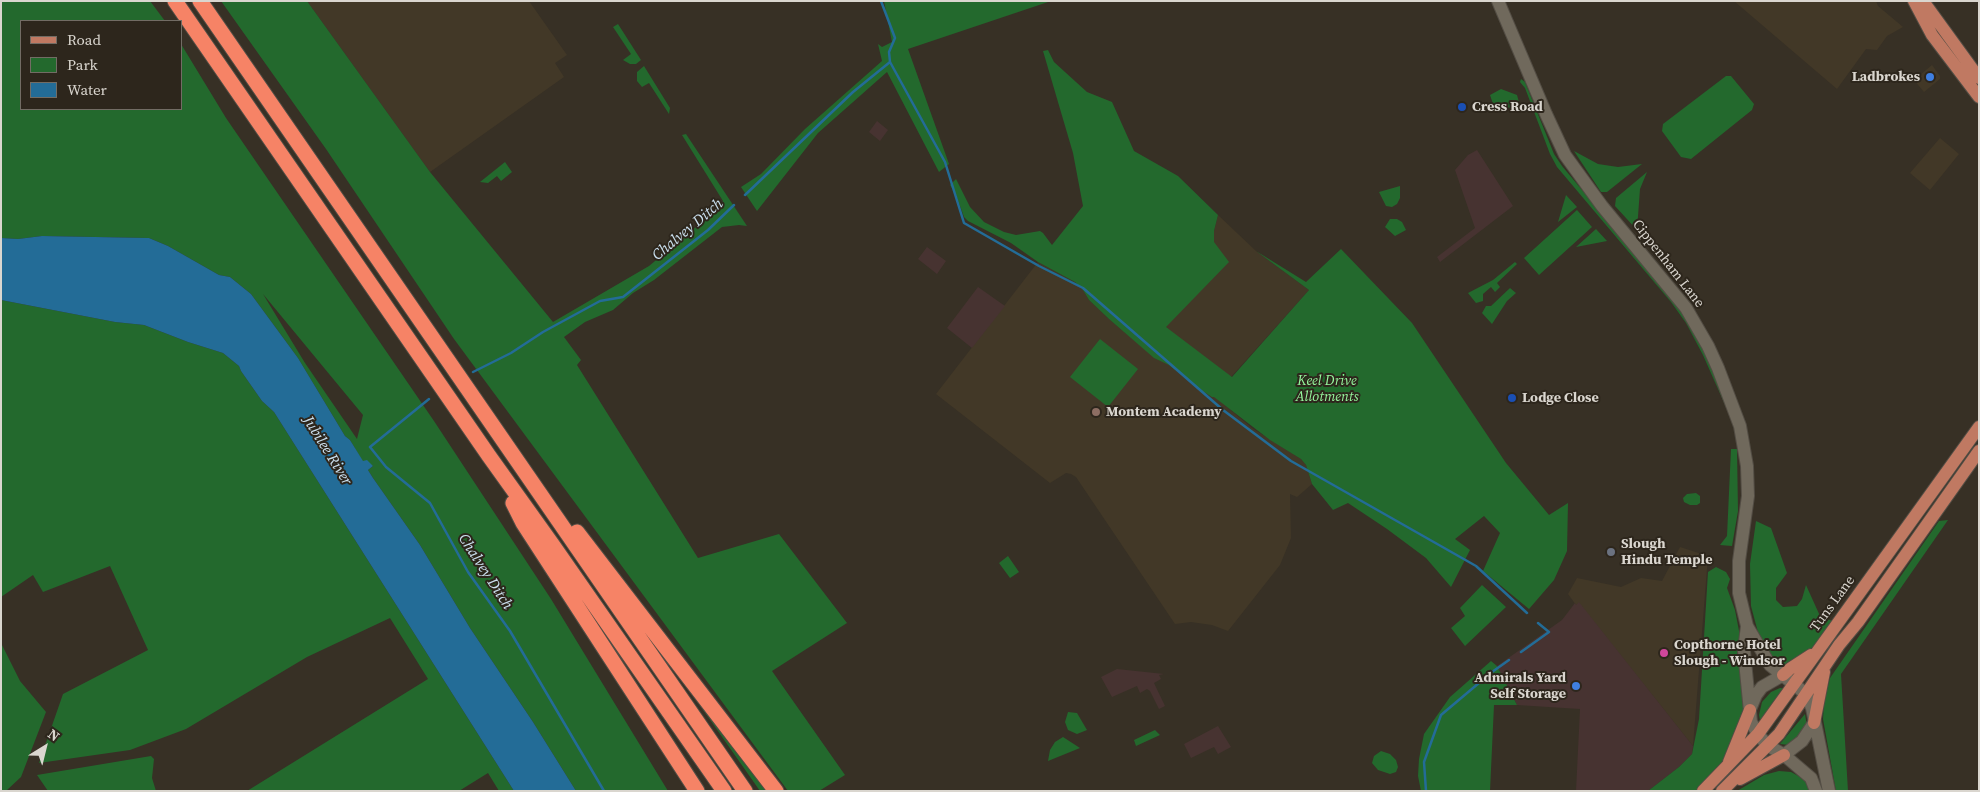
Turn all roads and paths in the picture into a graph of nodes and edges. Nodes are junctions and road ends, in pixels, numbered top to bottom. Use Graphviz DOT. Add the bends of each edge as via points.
graph roads {
  1 [pos="175,1"];
  2 [pos="200,1"];
  3 [pos="1498,1"];
  4 [pos="1914,1"];
  5 [pos="1923,1"];
  6 [pos="1979,78"];
  7 [pos="1979,97"];
  8 [pos="1979,427"];
  9 [pos="1979,451"];
  10 [pos="489,456"];
  11 [pos="519,462"];
  12 [pos="1747,626"];
  13 [pos="1816,653"];
  14 [pos="1825,667"];
  15 [pos="1783,675"];
  16 [pos="1795,684"];
  17 [pos="1806,694"];
  18 [pos="1750,710"];
  19 [pos="1814,723"];
  20 [pos="1758,734"];
  21 [pos="1767,745"];
  22 [pos="1784,755"];
  23 [pos="1728,765"];
  24 [pos="1727,787"];
  25 [pos="697,791"];
  26 [pos="724,791"];
  27 [pos="745,791"];
  28 [pos="776,791"];
  29 [pos="1703,791"];
  30 [pos="1816,791"];
  31 [pos="1828,791"];
  1 -- 10 [label="highway"];
  2 -- 11 [label="highway"];
  3 -- 12 [label="street, Cippenham Lane" via="1565,155 1602,206 1686,308 1708,346 1733,403 1747,466 1748,496 1739,593"];
  4 -- 7 [label="main road" via="1932,35"];
  5 -- 6 [label="main road"];
  8 -- 13 [label="main road, Tuns Lane"];
  9 -- 14 [label="main road"];
  10 -- 25 [label="highway" via="524,522"];
  10 -- 26 [label="highway"];
  11 -- 27 [label="highway"];
  11 -- 28 [label="highway" via="591,549"];
  12 -- 15 [label="street, Cippenham Lane" via="1770,665"];
  12 -- 18 [label="street, Cippenham Lane" via="1744,651"];
  13 -- 15 [label="main road"];
  13 -- 16 [label="main road, Tuns Lane"];
  14 -- 17 [label="main road"];
  14 -- 19 [label="main road"];
  15 -- 16 [label="street, Cippenham Lane"];
  15 -- 18 [label="street" via="1762,687"];
  16 -- 17 [label="street, Cippenham Lane"];
  16 -- 20 [label="main road, Tuns Lane"];
  17 -- 19 [label="street"];
  17 -- 21 [label="main road" via="1779,734"];
  18 -- 20 [label="street, Cippenham Lane" via="1751,722"];
  18 -- 23 [label="main road"];
  19 -- 22 [label="street" via="1802,742"];
  19 -- 31 [label="street"];
  20 -- 21 [label="street"];
  20 -- 23 [label="main road, Tuns Lane"];
  21 -- 22 [label="street"];
  21 -- 24 [label="main road"];
  22 -- 24 [label="main road"];
  22 -- 30 [label="street" via="1811,778"];
  23 -- 29 [label="main road, Tuns Lane"];
}
